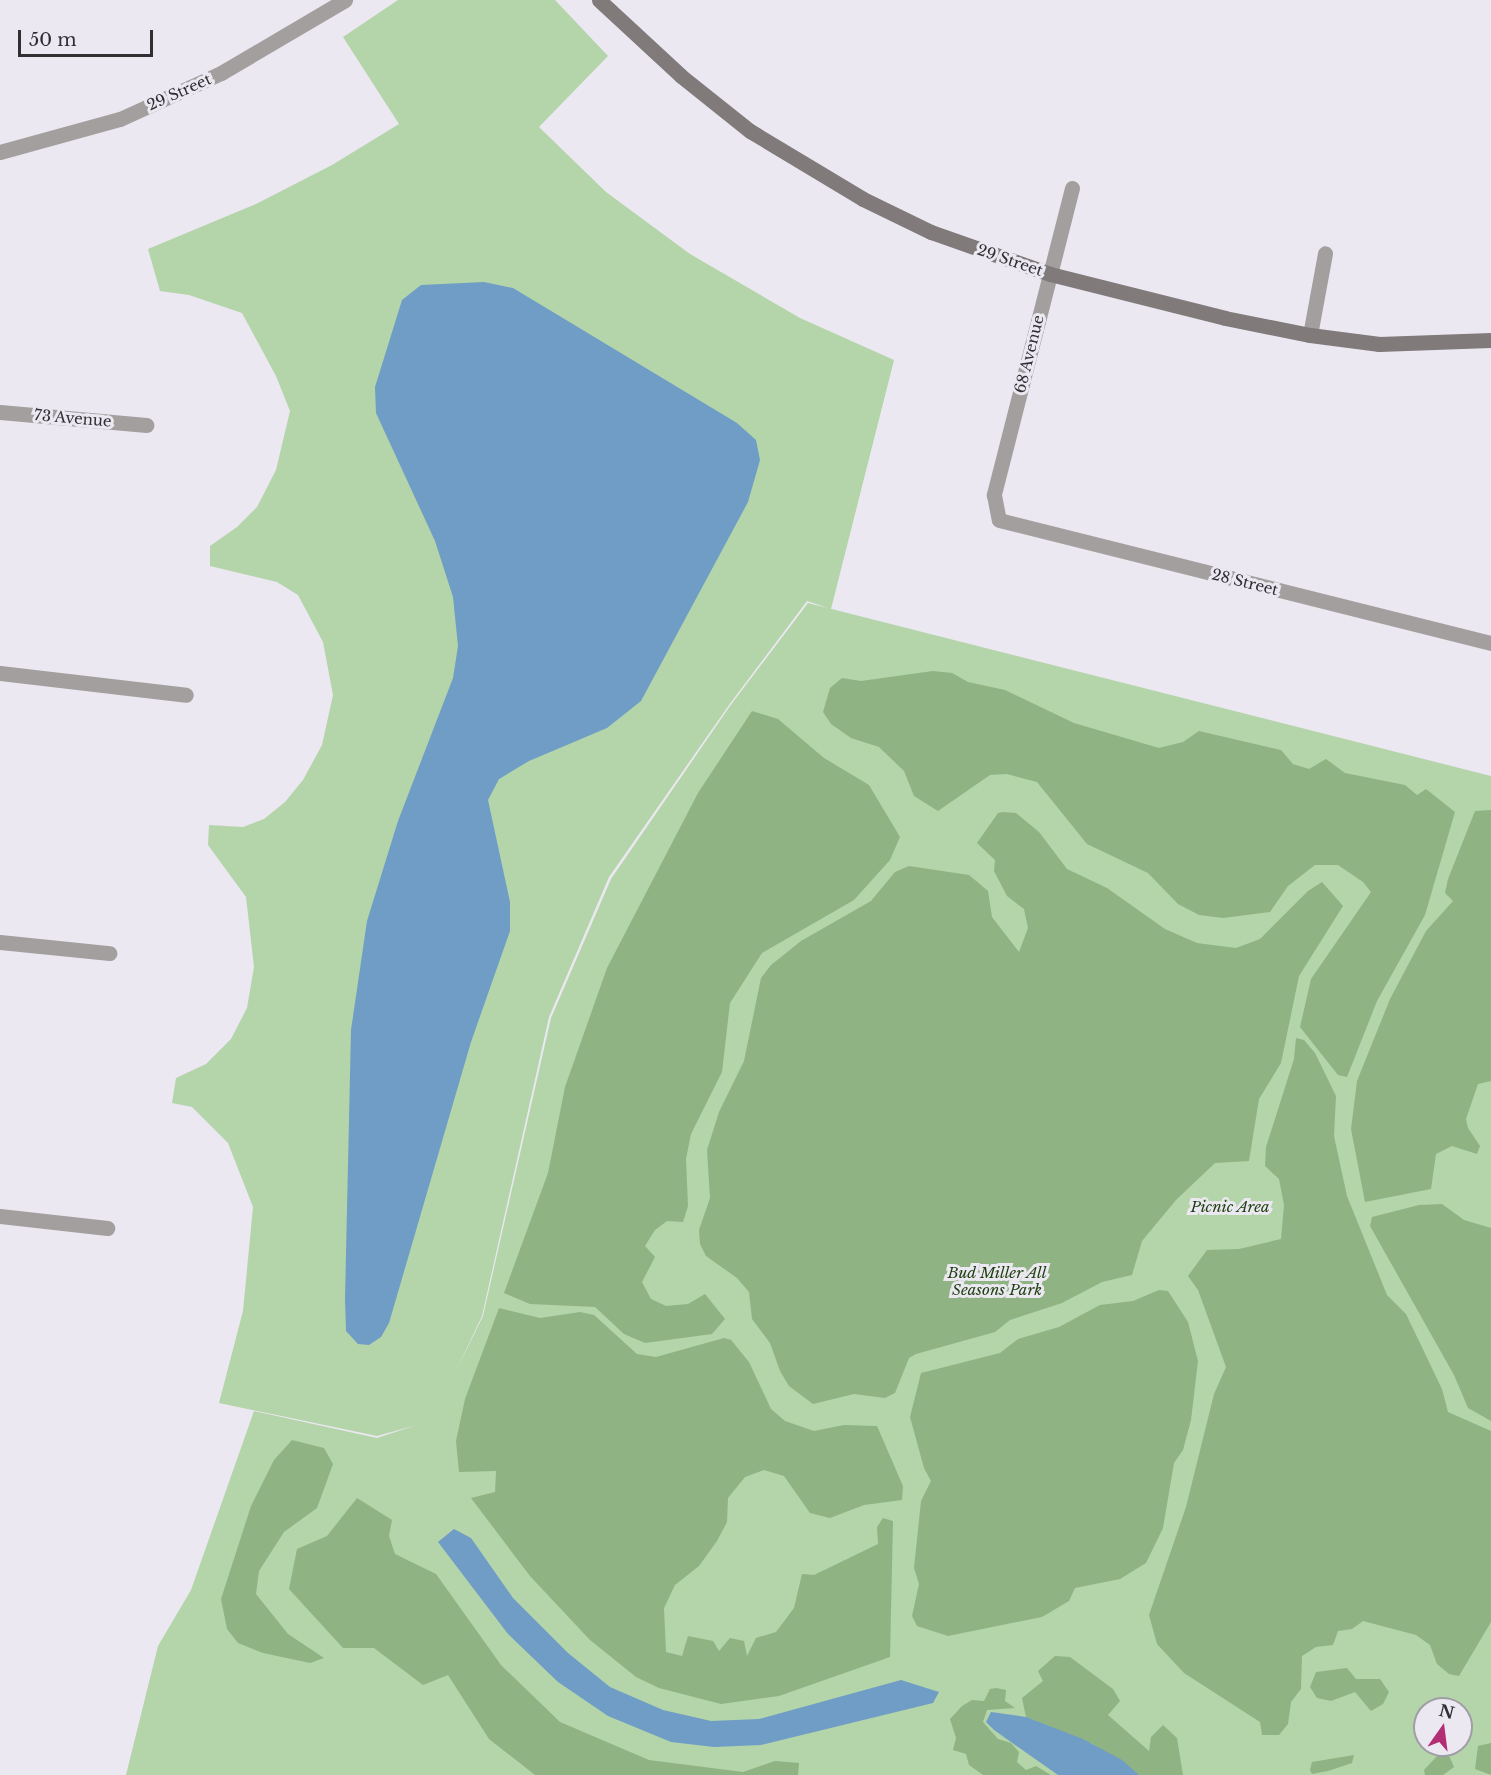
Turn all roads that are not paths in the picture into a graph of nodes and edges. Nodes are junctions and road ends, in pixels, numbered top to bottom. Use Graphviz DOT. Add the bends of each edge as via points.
graph roads {
  1 [pos="345,0"];
  2 [pos="599,0"];
  3 [pos="0,152"];
  4 [pos="1072,188"];
  5 [pos="1325,253"];
  6 [pos="1050,274"];
  7 [pos="1310,335"];
  8 [pos="1491,340"];
  9 [pos="0,412"];
  10 [pos="146,425"];
  11 [pos="999,520"];
  12 [pos="1491,643"];
  13 [pos="0,673"];
  14 [pos="186,695"];
  15 [pos="0,942"];
  16 [pos="109,953"];
  17 [pos="0,1216"];
  18 [pos="107,1228"];
  1 -- 3 [label="street, 29 Street" via="221,73 120,119"];
  2 -- 6 [label="street, 29 Street" via="688,82 797,162 931,232"];
  4 -- 6 [label="street, 68 Avenue"];
  5 -- 7 [label="street"];
  6 -- 7 [label="street, 29 Street"];
  6 -- 11 [label="street, 68 Avenue" via="994,495"];
  7 -- 8 [label="street, 29 Street" via="1379,344"];
  9 -- 10 [label="street, 73 Avenue"];
  11 -- 12 [label="street, 28 Street"];
  13 -- 14 [label="street"];
  15 -- 16 [label="street"];
  17 -- 18 [label="street"];
}
